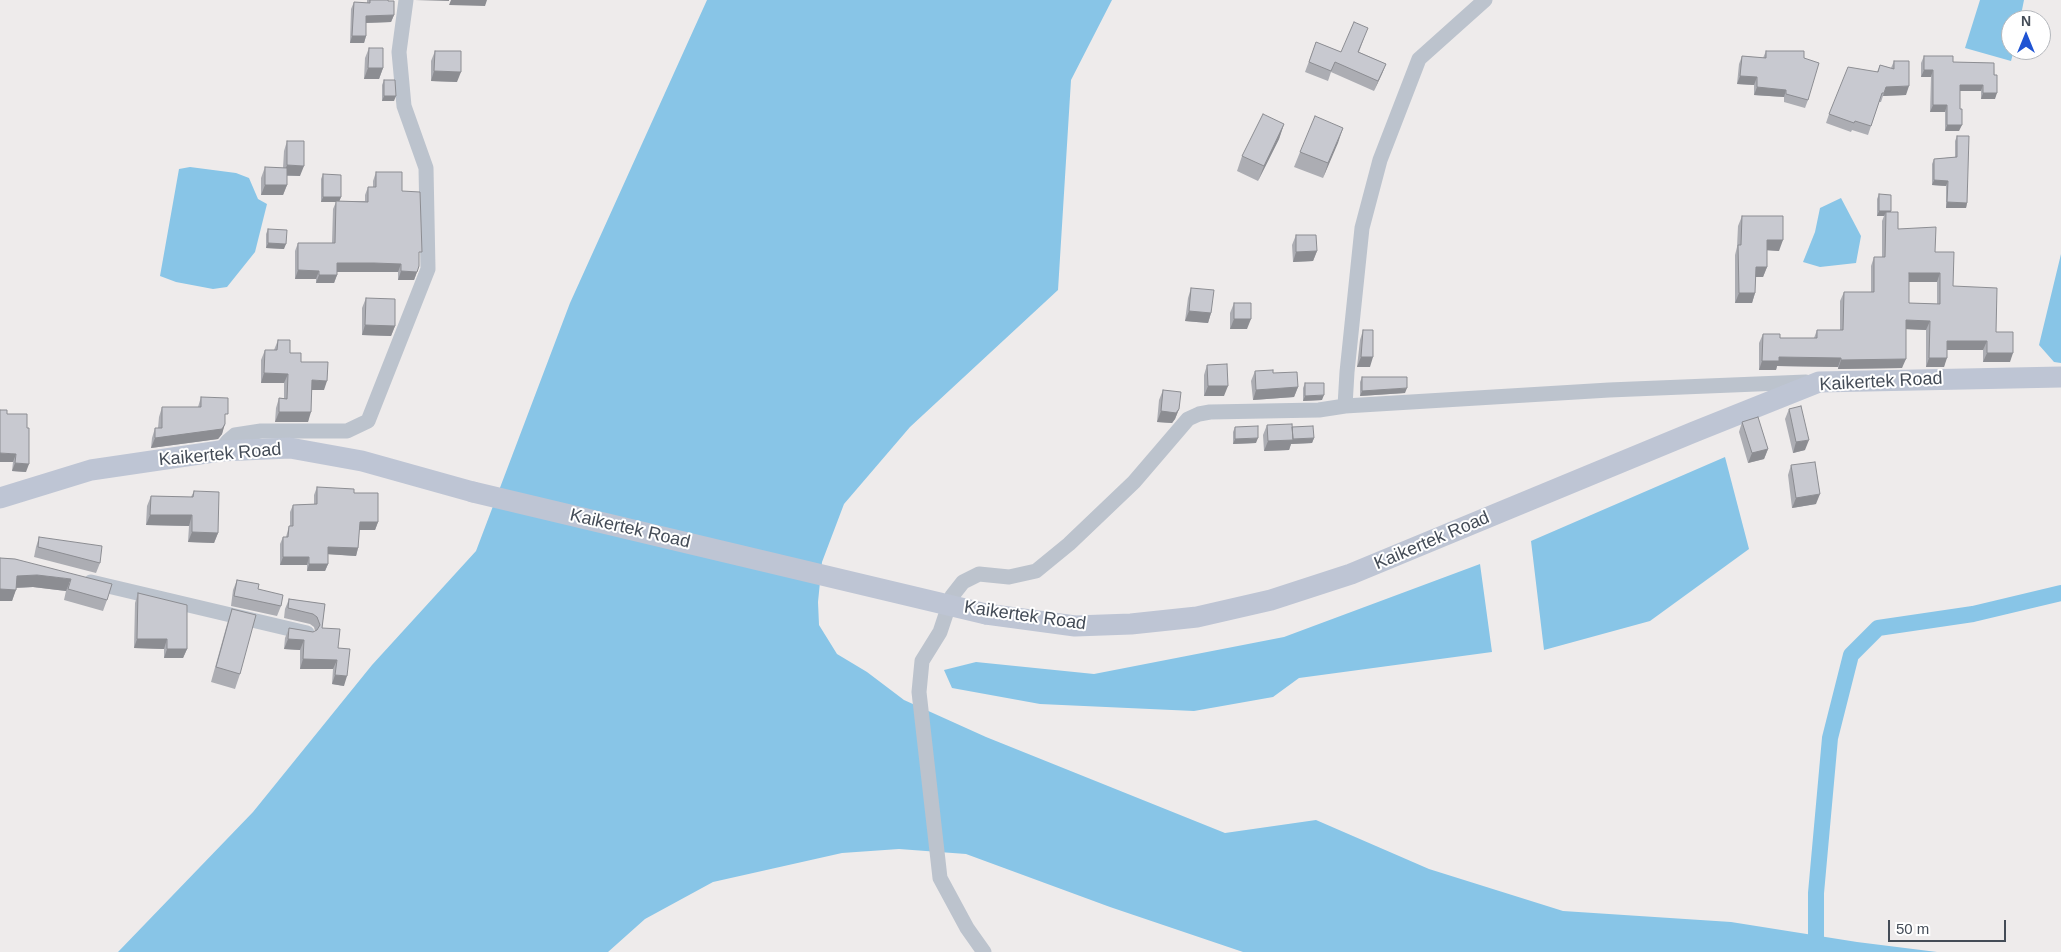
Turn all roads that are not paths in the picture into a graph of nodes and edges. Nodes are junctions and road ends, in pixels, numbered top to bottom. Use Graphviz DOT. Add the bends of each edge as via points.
graph roads {
  1 [pos="406,0"];
  2 [pos="1484,0"];
  3 [pos="2061,377"];
  4 [pos="1819,382"];
  5 [pos="1345,406"];
  6 [pos="220,451"];
  7 [pos="0,498"];
  8 [pos="79,579"];
  9 [pos="307,633"];
  10 [pos="984,952"];
  1 -- 6 [label="street" via="399,52 404,106 426,168 428,269 368,421 347,431 261,431 235,435"];
  2 -- 5 [label="street" via="1419,59 1380,160 1362,228"];
  3 -- 4 [label="main road, Kaikertek Road"];
  4 -- 5 [label="street" via="1609,390"];
  4 -- 6 [label="main road, Kaikertek Road, bridge" via="1351,574 1271,600 1197,617 1131,624 1075,626 986,614 473,492 362,461 290,448"];
  5 -- 10 [label="street" via="1319,410 1210,412 1188,419 1134,482 1036,571 1009,577 979,574 963,582 952,596 940,632 922,661 919,692 940,878"];
  6 -- 7 [label="main road, Kaikertek Road" via="91,470"];
  8 -- 9 [label="street"];
}
